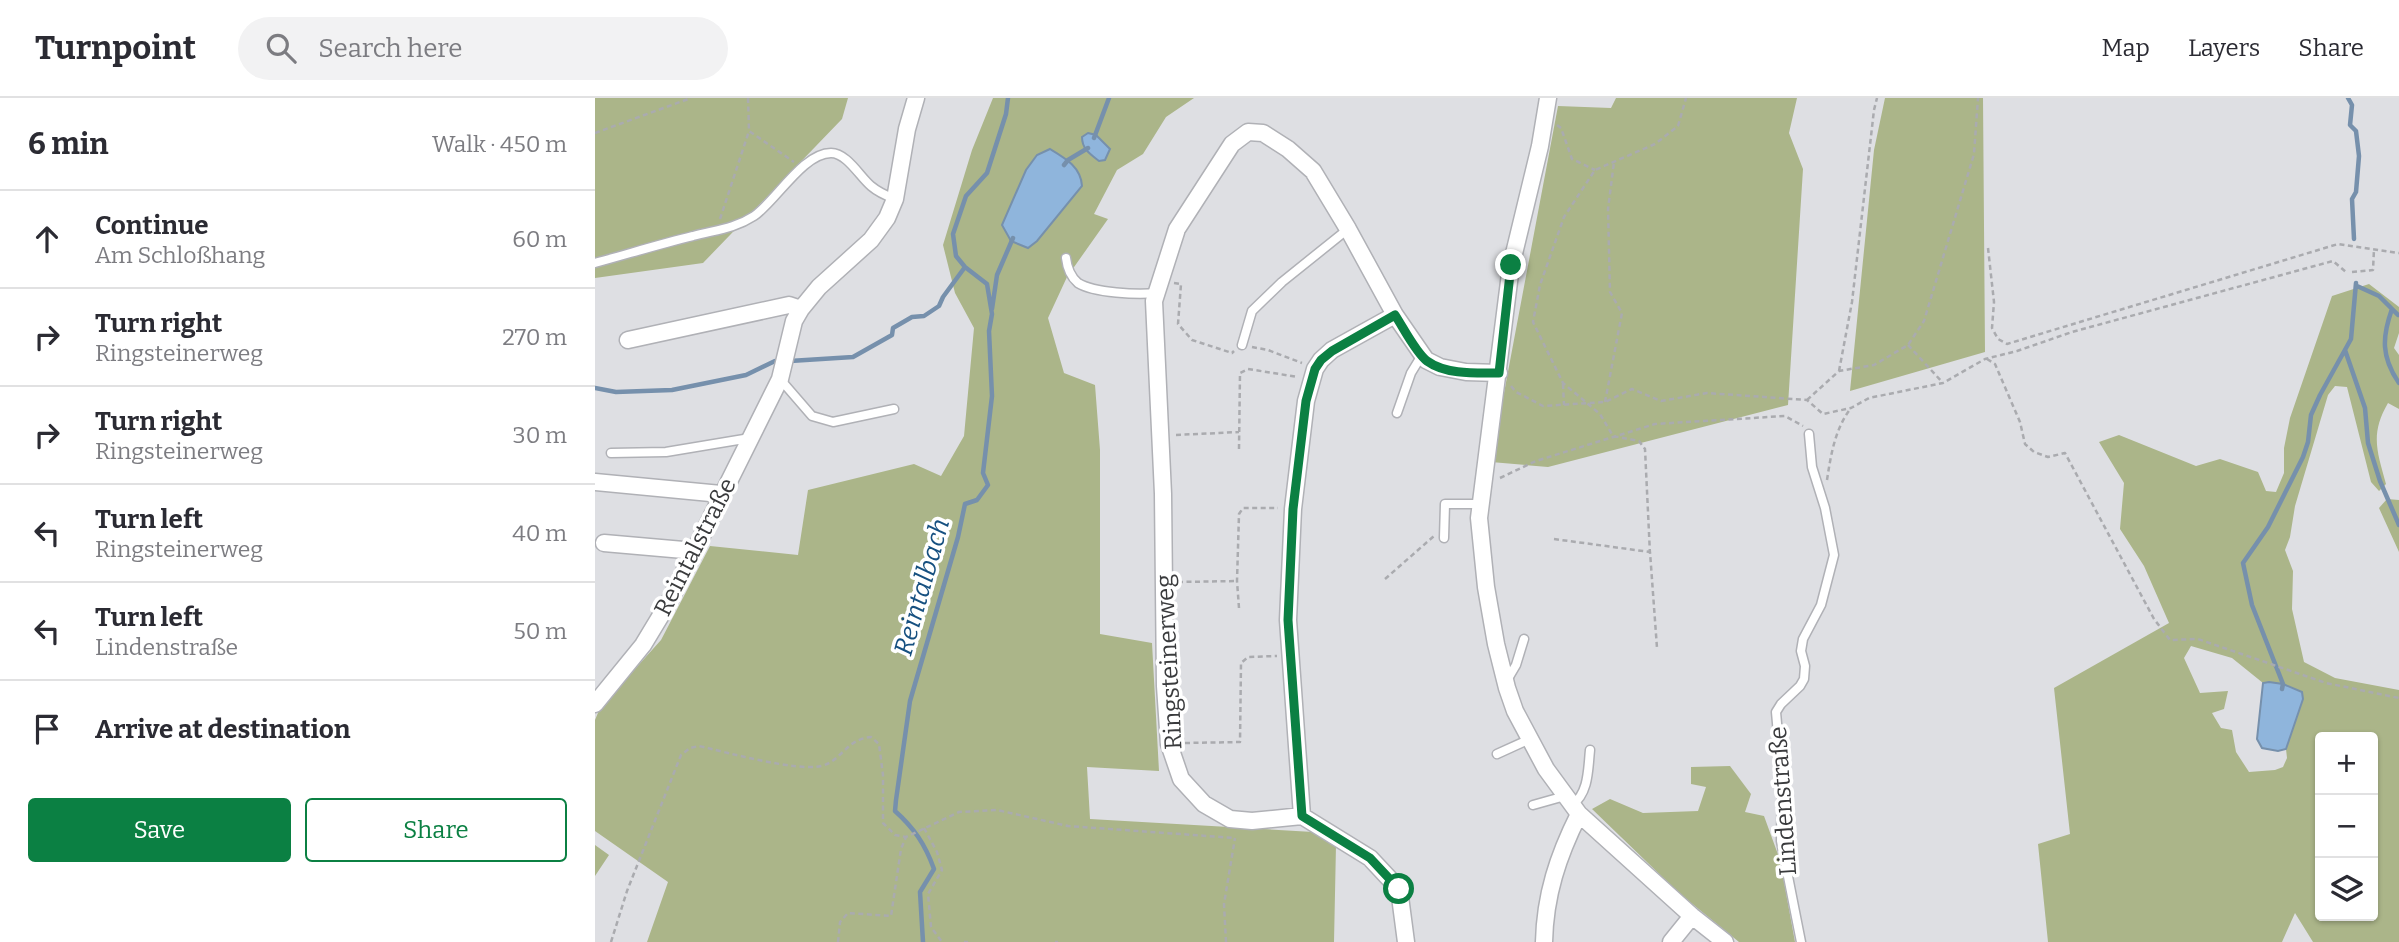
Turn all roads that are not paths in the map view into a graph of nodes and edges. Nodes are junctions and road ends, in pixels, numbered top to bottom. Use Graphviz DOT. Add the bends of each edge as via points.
graph roads {
  1 [pos="916,98"];
  2 [pos="1548,98"];
  3 [pos="895,199"];
  4 [pos="1348,229"];
  5 [pos="1066,258"];
  6 [pos="595,263"];
  7 [pos="1159,287"];
  8 [pos="801,309"];
  9 [pos="1395,315"];
  10 [pos="628,340"];
  11 [pos="1242,345"];
  12 [pos="1422,355"];
  13 [pos="1499,373"];
  14 [pos="780,379"];
  15 [pos="894,409"];
  16 [pos="1397,413"];
  17 [pos="1809,434"];
  18 [pos="750,438"];
  19 [pos="611,453"];
  20 [pos="595,482"];
  21 [pos="721,494"];
  22 [pos="1480,505"];
  23 [pos="1444,536"];
  24 [pos="604,542"];
  25 [pos="695,551"];
  26 [pos="1524,639"];
  27 [pos="1506,682"];
  28 [pos="595,704"];
  29 [pos="1530,739"];
  30 [pos="1590,750"];
  31 [pos="1497,754"];
  32 [pos="1533,805"];
  33 [pos="1572,805"];
  34 [pos="1302,816"];
  35 [pos="1692,916"];
  36 [pos="1406,942"];
  37 [pos="1544,942"];
  38 [pos="1671,942"];
  39 [pos="1725,942"];
  40 [pos="1801,942"];
  1 -- 3 [label="street, Reintalstraße"];
  2 -- 13 [label="street" via="1511,265"];
  3 -- 6 [label="lane" via="871,187 840,155 830,153 816,157 768,204 729,229"];
  3 -- 8 [label="street, Reintalstraße" via="871,240"];
  4 -- 7 [label="street, Ringsteinerweg" via="1313,171 1263,133 1248,132 1232,144 1177,229"];
  4 -- 9 [label="street, Ringsteinerweg"];
  4 -- 11 [label="lane" via="1252,311"];
  5 -- 7 [label="lane" via="1067,267 1082,285 1122,293"];
  7 -- 34 [label="street, Ringsteinerweg" via="1154,301 1169,744 1181,779 1204,804 1230,819"];
  8 -- 10 [label="street" via="789,305"];
  8 -- 14 [label="street, Reintalstraße"];
  9 -- 12 [label="street, Ringsteinerweg"];
  9 -- 34 [label="street" via="1321,360 1306,401 1293,509 1288,620"];
  12 -- 13 [label="street" via="1440,367"];
  12 -- 16 [label="lane"];
  13 -- 22 [label="street"];
  14 -- 15 [label="lane" via="812,416 833,422"];
  14 -- 18 [label="street, Reintalstraße"];
  17 -- 40 [label="lane, Lindenstraße" via="1812,467 1834,555 1821,605 1803,639 1804,679 1776,712 1781,841"];
  18 -- 19 [label="lane" via="666,452"];
  18 -- 21 [label="street, Reintalstraße"];
  20 -- 21 [label="street"];
  21 -- 25 [label="street, Reintalstraße"];
  22 -- 23 [label="lane" via="1445,504"];
  22 -- 27 [label="street" via="1483,566"];
  24 -- 25 [label="street"];
  25 -- 28 [label="street, Reintalstraße" via="649,637"];
  26 -- 27 [label="lane"];
  27 -- 29 [label="street"];
  29 -- 31 [label="lane"];
  29 -- 33 [label="street"];
  30 -- 33 [label="lane" via="1585,787"];
  32 -- 33 [label="lane"];
  33 -- 35 [label="street"];
  33 -- 37 [label="street" via="1544,914"];
  34 -- 36 [label="street" via="1370,858 1399,889"];
  35 -- 38 [label="street"];
  35 -- 39 [label="street"];
}
